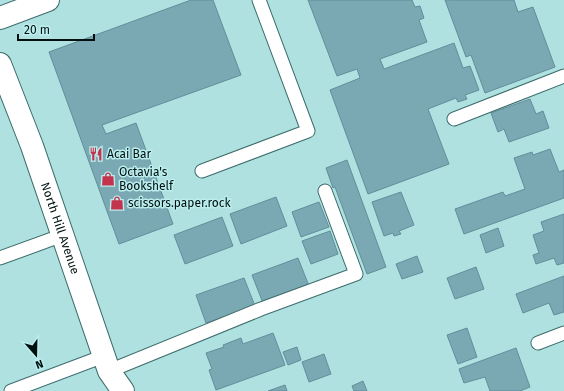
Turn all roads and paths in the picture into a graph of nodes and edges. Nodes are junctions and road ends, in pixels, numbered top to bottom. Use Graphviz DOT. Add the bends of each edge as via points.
graph roads {
  1 [pos="48,0"];
  2 [pos="259,0"];
  3 [pos="0,18"];
  4 [pos="0,64"];
  5 [pos="564,76"];
  6 [pos="454,119"];
  7 [pos="202,171"];
  8 [pos="324,191"];
  9 [pos="63,235"];
  10 [pos="0,258"];
  11 [pos="564,333"];
  12 [pos="538,343"];
  13 [pos="107,364"];
  14 [pos="11,391"];
  15 [pos="123,391"];
  1 -- 3 [label="street"];
  2 -- 7 [label="lane" via="308,131"];
  4 -- 9 [label="street, North Hill Avenue"];
  5 -- 6 [label="lane"];
  8 -- 13 [label="lane" via="356,274"];
  9 -- 10 [label="lane"];
  9 -- 13 [label="street, North Hill Avenue"];
  11 -- 12 [label="lane"];
  13 -- 14 [label="lane"];
  13 -- 15 [label="street, North Hill Avenue"];
}
